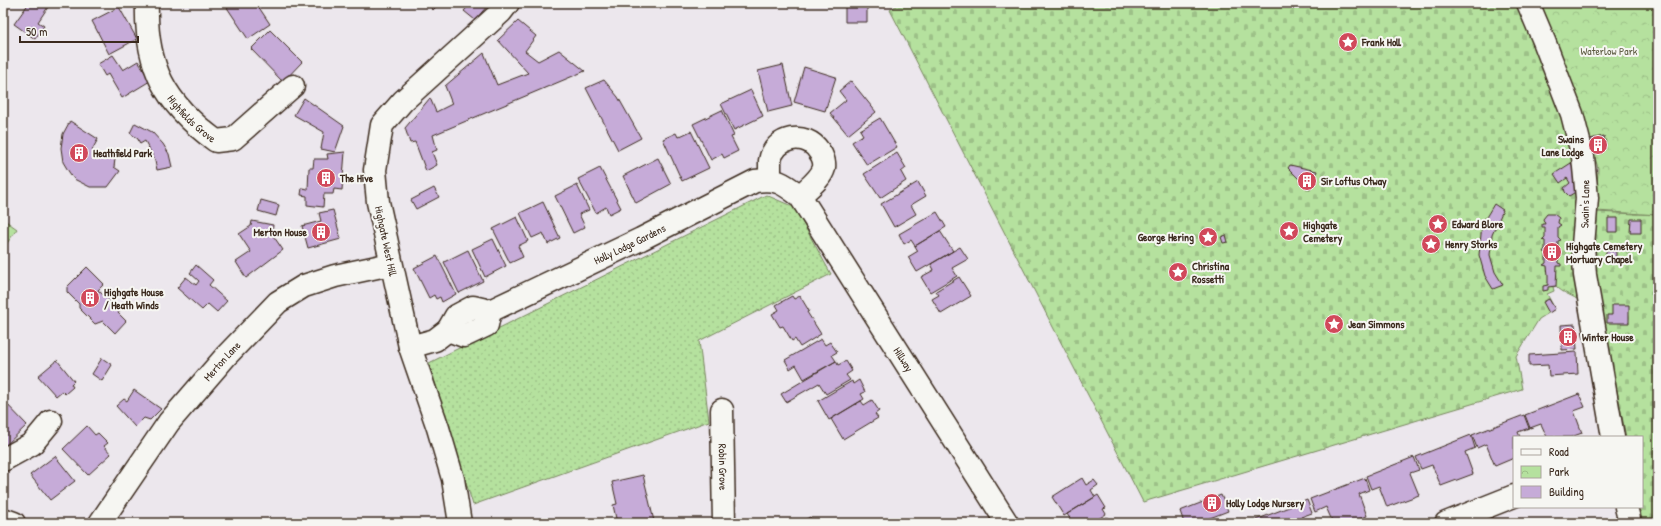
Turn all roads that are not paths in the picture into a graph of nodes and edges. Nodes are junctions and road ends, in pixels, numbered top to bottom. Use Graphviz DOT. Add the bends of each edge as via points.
graph roads {
  1 [pos="147,3"];
  2 [pos="508,3"];
  3 [pos="1528,3"];
  4 [pos="293,86"];
  5 [pos="770,179"];
  6 [pos="800,196"];
  7 [pos="391,264"];
  8 [pos="410,347"];
  9 [pos="722,410"];
  10 [pos="51,421"];
  11 [pos="1613,436"];
  12 [pos="3,460"];
  13 [pos="1513,496"];
  14 [pos="1626,508"];
  15 [pos="3,519"];
  16 [pos="14,523"];
  17 [pos="100,523"];
  18 [pos="460,523"];
  19 [pos="724,523"];
  20 [pos="1007,523"];
  21 [pos="1446,523"];
  22 [pos="1630,523"];
  1 -- 4 [label="street, Highfields Grove" via="148,47 157,73 176,104 195,126 216,141 233,139"];
  2 -- 7 [label="street, Highgate West Hill" via="403,101 382,125 375,177"];
  3 -- 11 [label="street, Swain's Lane" via="1579,139 1587,198 1584,224 1585,275"];
  5 -- 6 [label="street" via="786,185"];
  5 -- 6 [label="street" via="770,160 782,143 799,138 813,142 822,156 824,166 820,176"];
  5 -- 8 [label="street, Holly Lodge Gardens" via="755,181 490,311 473,307 456,316 448,330 435,340"];
  6 -- 20 [label="street, Hillway"];
  7 -- 8 [label="street, Highgate West Hill"];
  7 -- 17 [label="street, Merton Lane" via="335,276 304,286 278,302 226,356 169,422"];
  8 -- 18 [label="street, Highgate West Hill" via="445,450"];
  9 -- 19 [label="street, Robin Grove"];
  10 -- 12 [label="street" via="32,444"];
  13 -- 21 [label="street"];
  14 -- 22 [label="street"];
  15 -- 16 [label="street"];
}
